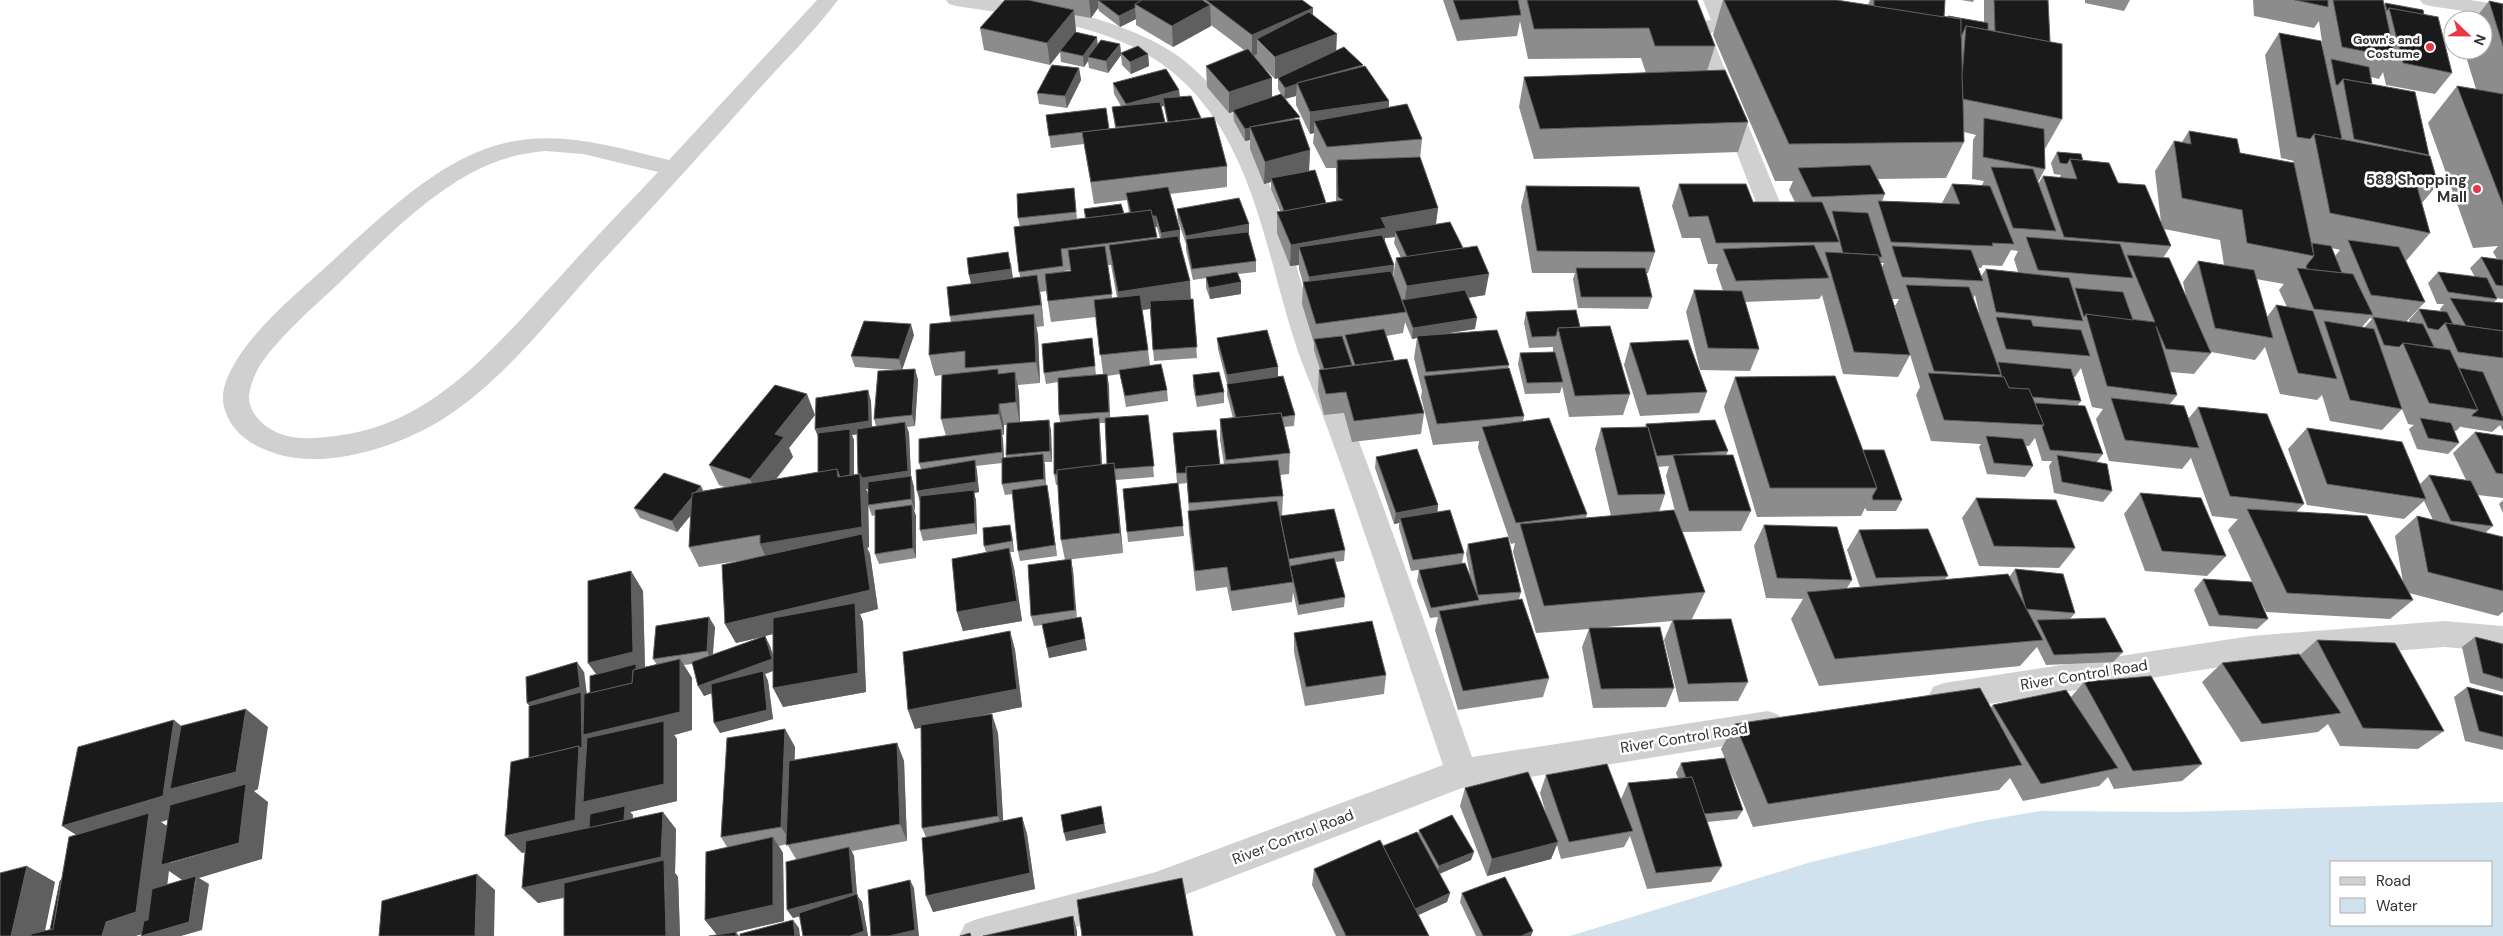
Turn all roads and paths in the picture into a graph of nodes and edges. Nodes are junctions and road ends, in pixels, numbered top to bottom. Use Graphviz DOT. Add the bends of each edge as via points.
graph roads {
  1 [pos="828,0"];
  2 [pos="956,0"];
  3 [pos="1713,0"];
  4 [pos="2430,0"];
  5 [pos="2503,11"];
  6 [pos="676,168"];
  7 [pos="1768,205"];
  8 [pos="2503,639"];
  9 [pos="1916,702"];
  10 [pos="1798,720"];
  11 [pos="1462,773"];
  12 [pos="977,936"];
  1 -- 6 [label="street"];
  2 -- 11 [label="street" via="1074,21 1138,43 1164,56 1187,75 1210,99 1232,130 1252,167 1309,347 1339,423"];
  3 -- 7 [label="street" via="1724,26 1698,27"];
  4 -- 5 [label="street"];
  6 -- 6 [label="street" via="563,145 530,145 495,153 461,168 414,202 316,289 264,342 240,376 234,403 244,424 266,441 303,448 349,445 393,434 438,410 501,355"];
  8 -- 9 [label="street, River Control Road" via="2444,634 2251,649"];
  10 -- 11 [label="street, River Control Road"];
  11 -- 12 [label="street, River Control Road" via="1156,889"];
}
